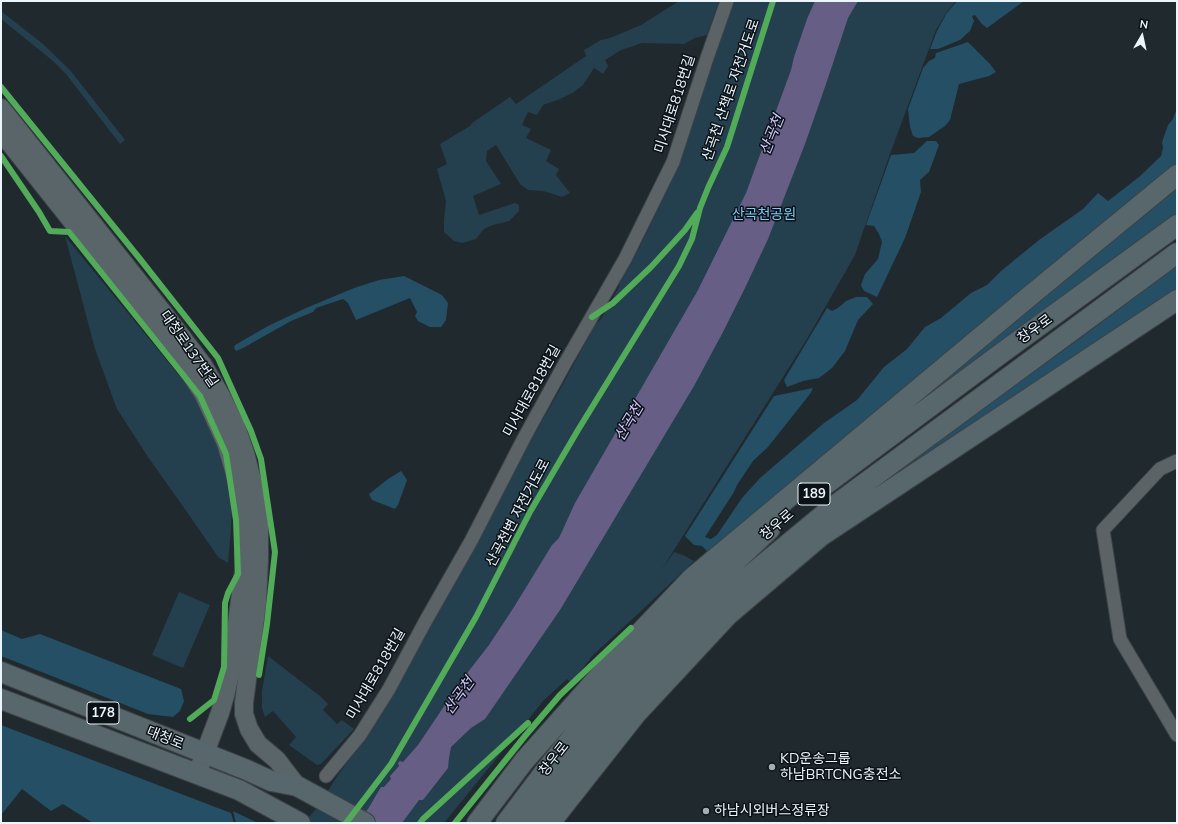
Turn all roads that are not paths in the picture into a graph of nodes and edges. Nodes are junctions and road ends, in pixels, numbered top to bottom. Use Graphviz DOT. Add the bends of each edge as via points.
graph roads {
  1 [pos="727,1"];
  2 [pos="1,108"];
  3 [pos="1,132"];
  4 [pos="1177,175"];
  5 [pos="1177,225"];
  6 [pos="1177,254"];
  7 [pos="1177,300"];
  8 [pos="1177,461"];
  9 [pos="1,672"];
  10 [pos="1,699"];
  11 [pos="1177,735"];
  12 [pos="204,753"];
  13 [pos="197,774"];
  14 [pos="326,776"];
  15 [pos="297,786"];
  16 [pos="300,823"];
  17 [pos="365,823"];
  18 [pos="478,823"];
  19 [pos="506,823"];
  20 [pos="528,823"];
  21 [pos="550,823"];
  1 -- 14 [label="street, 미사대로818번길" via="673,162 625,259 564,365 471,541 389,688 360,734"];
  2 -- 15 [label="main road, 대청로137번길" via="203,365 236,426 254,488 259,524 257,603 244,714 258,744 277,760"];
  3 -- 12 [label="main road, 대청로137번길" via="185,365 204,395 226,443 238,484 244,526 244,570 226,692"];
  4 -- 18 [label="main road" via="692,578 612,662 524,761"];
  5 -- 19 [label="main road, 창우로 / 189" via="830,480 768,531 655,642 602,700"];
  6 -- 20 [label="main road, 창우로 / 189" via="834,506 742,582 644,678 591,739"];
  7 -- 21 [label="main road" via="821,536 723,621 636,714"];
  8 -- 11 [label="street" via="1160,469 1103,530 1120,639"];
  9 -- 12 [label="main road, 대청로 / 178"];
  10 -- 13 [label="main road, 대청로 / 178"];
  12 -- 13 [label="main road, 대청로137번길"];
  12 -- 15 [label="main road, 대청로 / 178" via="271,781"];
  13 -- 16 [label="main road, 대청로 / 178" via="238,790"];
  15 -- 17 [label="main road, 대청로 / 178"];
}
